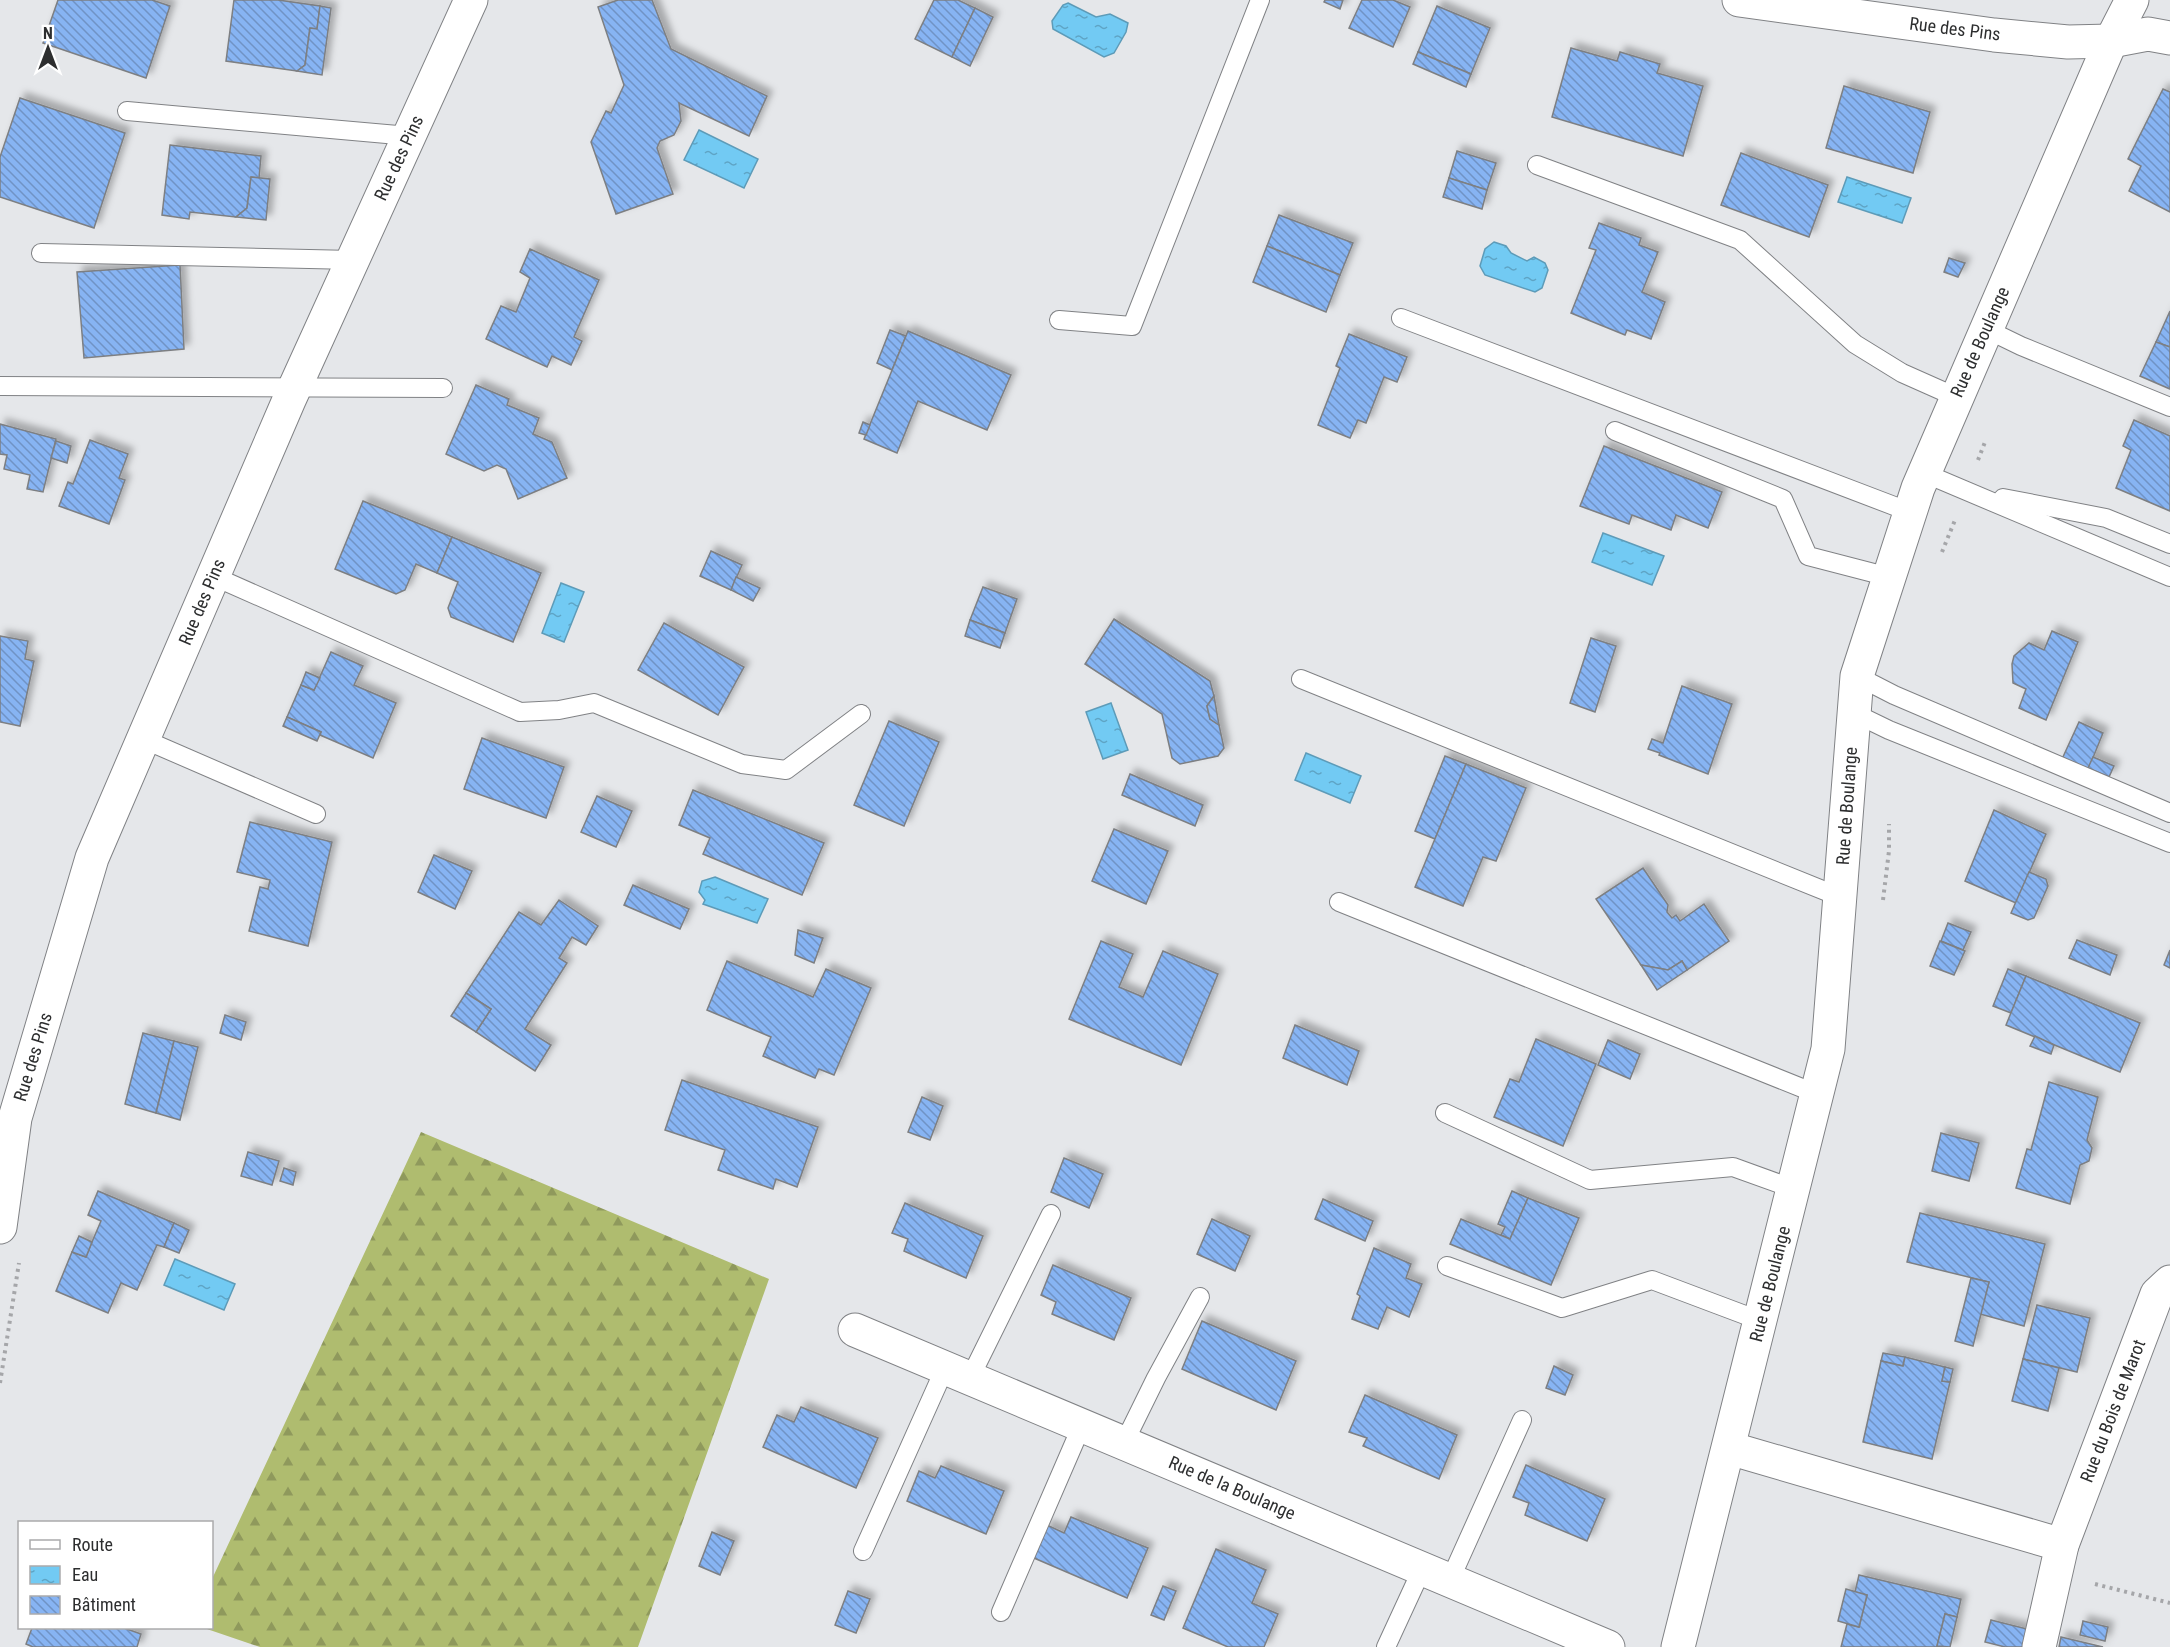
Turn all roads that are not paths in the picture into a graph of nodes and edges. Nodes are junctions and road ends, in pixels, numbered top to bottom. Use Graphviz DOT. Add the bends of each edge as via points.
graph roads {
  1 [pos="471,0"];
  2 [pos="1260,0"];
  3 [pos="1739,0"];
  4 [pos="2132,0"];
  5 [pos="2170,38"];
  6 [pos="2110,41"];
  7 [pos="127,111"];
  8 [pos="410,136"];
  9 [pos="1537,165"];
  10 [pos="41,253"];
  11 [pos="353,260"];
  12 [pos="1401,318"];
  13 [pos="1059,320"];
  14 [pos="1986,329"];
  15 [pos="0,386"];
  16 [pos="294,388"];
  17 [pos="443,388"];
  18 [pos="1956,397"];
  19 [pos="2170,407"];
  20 [pos="1615,431"];
  21 [pos="1924,473"];
  22 [pos="1966,491"];
  23 [pos="1910,512"];
  24 [pos="2170,544"];
  25 [pos="213,576"];
  26 [pos="1889,577"];
  27 [pos="2170,577"];
  28 [pos="1857,676"];
  29 [pos="1301,679"];
  30 [pos="1854,713"];
  31 [pos="861,714"];
  32 [pos="143,739"];
  33 [pos="2170,813"];
  34 [pos="316,814"];
  35 [pos="2170,843"];
  36 [pos="1840,897"];
  37 [pos="1339,902"];
  38 [pos="1817,1094"];
  39 [pos="1445,1113"];
  40 [pos="1794,1189"];
  41 [pos="1051,1214"];
  42 [pos="0,1227"];
  43 [pos="1447,1266"];
  44 [pos="2170,1282"];
  45 [pos="1200,1297"];
  46 [pos="1761,1321"];
  47 [pos="855,1330"];
  48 [pos="958,1373"];
  49 [pos="1522,1420"];
  50 [pos="1082,1425"];
  51 [pos="1124,1443"];
  52 [pos="1729,1448"];
  53 [pos="2062,1545"];
  54 [pos="863,1551"];
  55 [pos="1436,1574"];
  56 [pos="1001,1612"];
  57 [pos="1386,1647"];
  58 [pos="1608,1647"];
  59 [pos="1678,1647"];
  60 [pos="2039,1647"];
  1 -- 8 [label="street, Rue des Pins"];
  2 -- 13 [label="lane" via="1132,326"];
  3 -- 6 [label="street, Rue des Pins" via="2005,36"];
  4 -- 6 [label="street, Rue de Boulange"];
  5 -- 6 [label="street, Rue des Pins" via="2148,34"];
  6 -- 14 [label="street, Rue de Boulange"];
  7 -- 8 [label="lane"];
  8 -- 11 [label="street, Rue des Pins"];
  9 -- 18 [label="lane" via="1740,240 1855,345 1902,374"];
  10 -- 11 [label="lane"];
  11 -- 16 [label="street, Rue des Pins"];
  12 -- 23 [label="lane"];
  14 -- 18 [label="street, Rue de Boulange"];
  14 -- 19 [label="lane"];
  15 -- 16 [label="lane"];
  16 -- 17 [label="lane"];
  16 -- 25 [label="street, Rue des Pins"];
  18 -- 21 [label="street, Rue de Boulange"];
  20 -- 26 [label="lane" via="1783,499 1808,556"];
  21 -- 22 [label="lane"];
  21 -- 23 [label="street, Rue de Boulange"];
  22 -- 24 [label="lane" via="2106,518"];
  22 -- 27 [label="lane"];
  23 -- 26 [label="street, Rue de Boulange"];
  25 -- 31 [label="lane" via="520,712 594,704 742,764 786,770"];
  25 -- 32 [label="street, Rue des Pins"];
  26 -- 28 [label="street, Rue de Boulange"];
  28 -- 30 [label="street, Rue de Boulange"];
  28 -- 33 [label="lane"];
  29 -- 36 [label="lane"];
  30 -- 35 [label="lane"];
  30 -- 36 [label="street, Rue de Boulange"];
  32 -- 34 [label="lane"];
  32 -- 42 [label="street, Rue des Pins" via="92,858 15,1118"];
  36 -- 38 [label="street, Rue de Boulange" via="1828,1049"];
  37 -- 38 [label="lane"];
  38 -- 40 [label="street, Rue de Boulange"];
  39 -- 40 [label="lane" via="1590,1180 1733,1167"];
  40 -- 46 [label="street, Rue de Boulange"];
  41 -- 48 [label="lane"];
  43 -- 46 [label="lane" via="1562,1308 1652,1280"];
  44 -- 53 [label="street, Rue du Bois de Marot" via="2157,1294"];
  45 -- 51 [label="lane"];
  46 -- 52 [label="street, Rue de Boulange"];
  47 -- 48 [label="street, Rue de la Boulange"];
  48 -- 50 [label="street, Rue de la Boulange"];
  48 -- 54 [label="lane"];
  49 -- 55 [label="lane"];
  50 -- 51 [label="street, Rue de la Boulange"];
  50 -- 56 [label="lane"];
  51 -- 55 [label="street, Rue de la Boulange"];
  52 -- 53 [label="street"];
  52 -- 59 [label="street, Rue de Boulange"];
  53 -- 60 [label="street, Rue du Bois de Marot"];
  55 -- 57 [label="lane"];
  55 -- 58 [label="street, Rue de la Boulange"];
}
